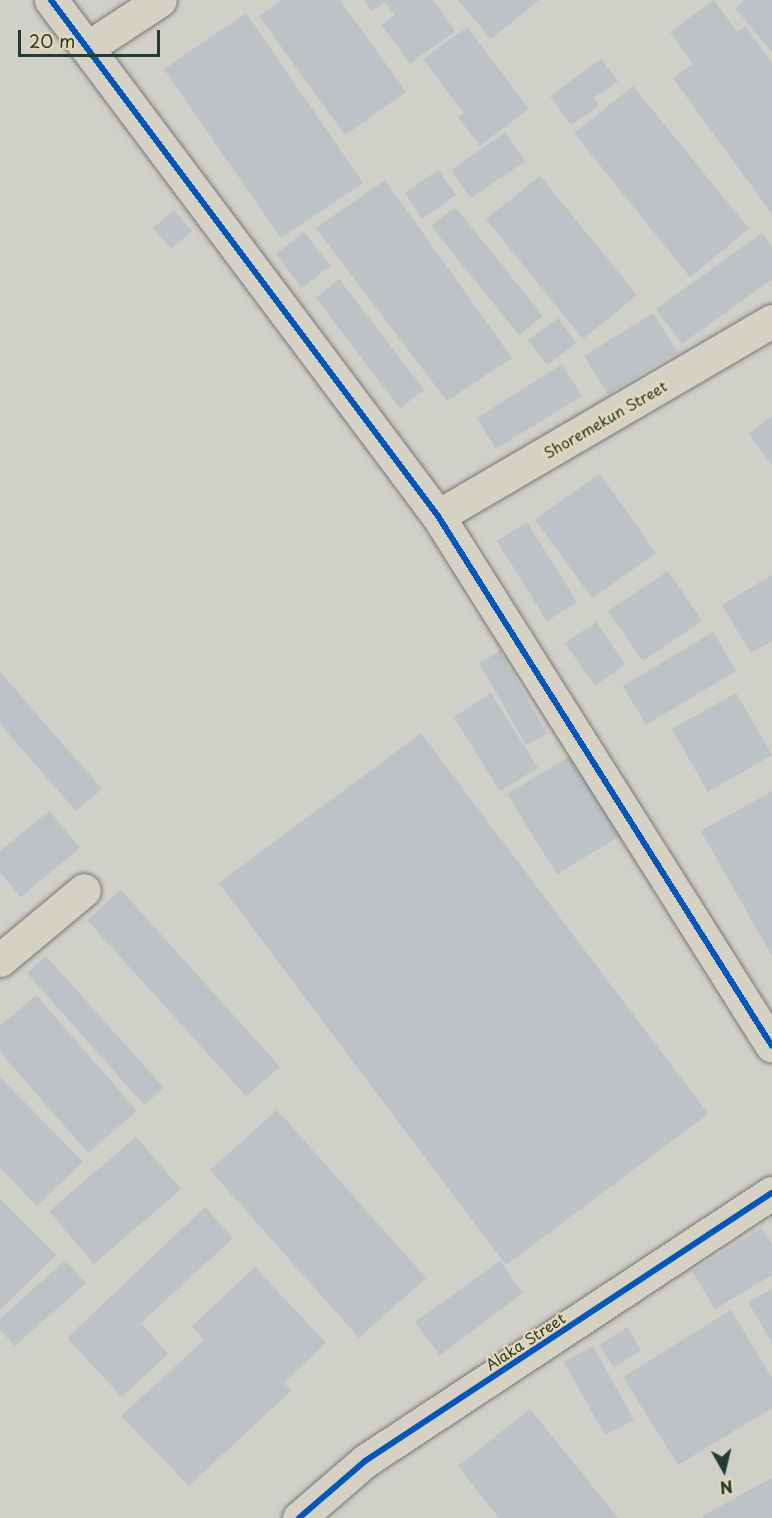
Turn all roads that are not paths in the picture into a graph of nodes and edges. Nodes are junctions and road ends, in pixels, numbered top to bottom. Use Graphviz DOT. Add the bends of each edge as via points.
graph roads {
  1 [pos="51,0"];
  2 [pos="160,0"];
  3 [pos="87,48"];
  4 [pos="772,321"];
  5 [pos="438,516"];
  6 [pos="84,890"];
  7 [pos="0,960"];
  8 [pos="772,1046"];
  9 [pos="772,1193"];
  10 [pos="299,1518"];
  1 -- 3 [label="street"];
  2 -- 3 [label="street"];
  3 -- 5 [label="street"];
  4 -- 5 [label="street, Shoremekun Street"];
  5 -- 8 [label="street"];
  6 -- 7 [label="street"];
  9 -- 10 [label="street, Alaka Street" via="365,1461"];
}
